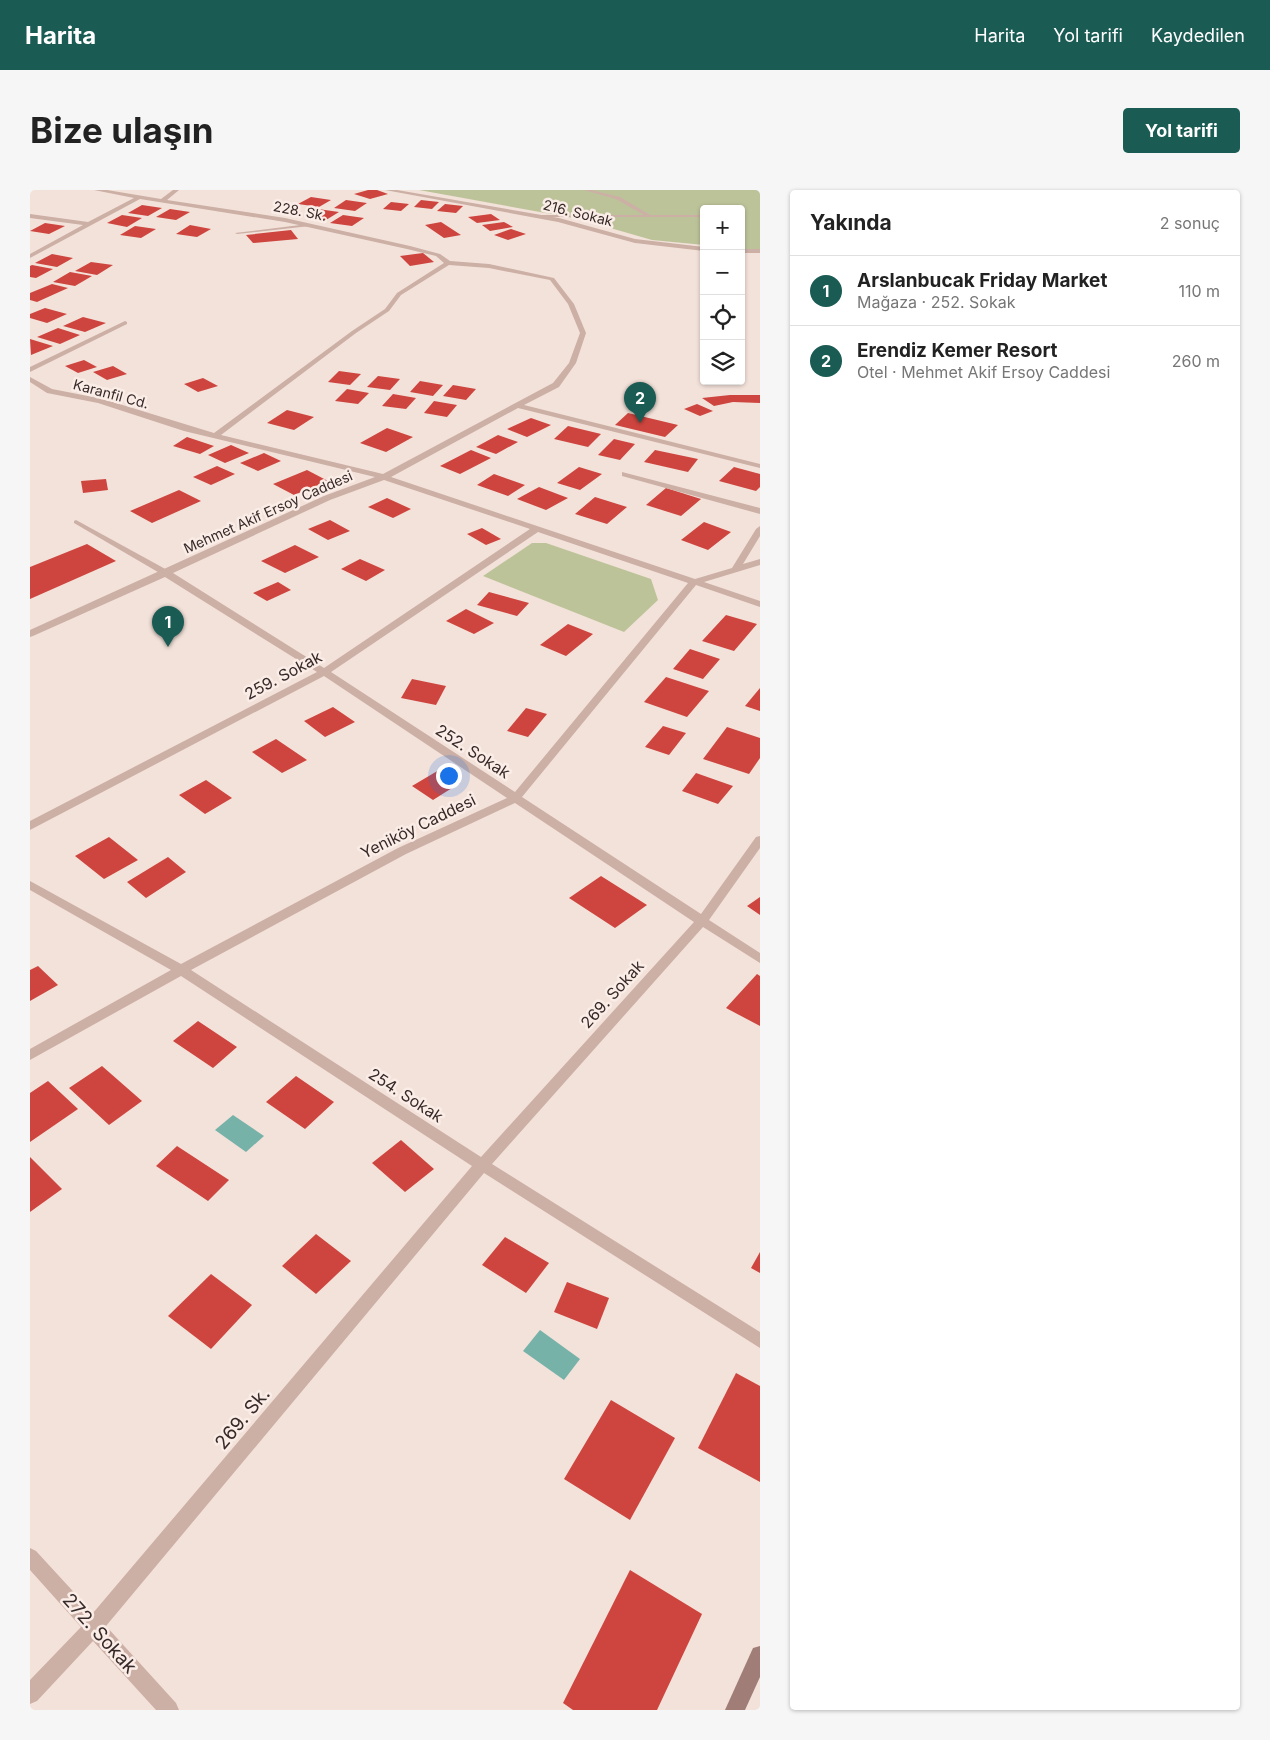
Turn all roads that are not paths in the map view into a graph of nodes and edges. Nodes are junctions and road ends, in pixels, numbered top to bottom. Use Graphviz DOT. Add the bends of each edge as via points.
graph roads {
  1 [pos="97,190"];
  2 [pos="176,190"];
  3 [pos="388,190"];
  4 [pos="586,190"];
  5 [pos="141,196"];
  6 [pos="163,200"];
  7 [pos="745,215"];
  8 [pos="752,215"];
  9 [pos="30,216"];
  10 [pos="536,216"];
  11 [pos="649,216"];
  12 [pos="700,216"];
  13 [pos="88,224"];
  14 [pos="308,225"];
  15 [pos="237,233"];
  16 [pos="700,249"];
  17 [pos="745,251"];
  18 [pos="760,251"];
  19 [pos="30,256"];
  20 [pos="448,263"];
  21 [pos="125,323"];
  22 [pos="30,370"];
  23 [pos="30,379"];
  24 [pos="519,406"];
  25 [pos="215,436"];
  26 [pos="760,466"];
  27 [pos="624,474"];
  28 [pos="384,477"];
  29 [pos="760,511"];
  30 [pos="76,522"];
  31 [pos="538,528"];
  32 [pos="760,528"];
  33 [pos="760,562"];
  34 [pos="734,571"];
  35 [pos="166,573"];
  36 [pos="694,582"];
  37 [pos="760,604"];
  38 [pos="30,634"];
  39 [pos="324,672"];
  40 [pos="516,798"];
  41 [pos="30,826"];
  42 [pos="760,840"];
  43 [pos="30,885"];
  44 [pos="702,921"];
  45 [pos="760,959"];
  46 [pos="181,970"];
  47 [pos="30,1055"];
  48 [pos="482,1165"];
  49 [pos="760,1341"];
  50 [pos="30,1557"];
  51 [pos="94,1626"];
  52 [pos="760,1654"];
  53 [pos="30,1694"];
  54 [pos="169,1710"];
  55 [pos="735,1710"];
  1 -- 5 [label="street, 228. Sk."];
  2 -- 6 [label="street"];
  3 -- 10 [label="street, 216. Sokak"];
  4 -- 11 [label="lane" via="618,198"];
  5 -- 6 [label="street, 228. Sk."];
  5 -- 13 [label="street"];
  6 -- 14 [label="street, 228. Sk."];
  7 -- 8 [label="lane"];
  9 -- 13 [label="street"];
  10 -- 11 [label="lane"];
  10 -- 16 [label="street, 216. Sokak" via="635,241"];
  11 -- 12 [label="lane"];
  13 -- 19 [label="street"];
  14 -- 15 [label="lane"];
  14 -- 20 [label="street, 228. Sk." via="438,255"];
  17 -- 18 [label="street"];
  20 -- 24 [label="street, Mehmet Akif Ersoy Caddesi" via="488,266 552,279 571,304 583,333 572,363 556,385"];
  20 -- 25 [label="street" via="399,294 387,310"];
  21 -- 22 [label="street"];
  23 -- 25 [label="street, Karanfil Cd." via="50,391 100,401"];
  24 -- 26 [label="street"];
  24 -- 28 [label="street, Mehmet Akif Ersoy Caddesi"];
  25 -- 28 [label="street, Karanfil Cd."];
  27 -- 29 [label="street"];
  28 -- 31 [label="street"];
  28 -- 35 [label="street, Mehmet Akif Ersoy Caddesi" via="327,498"];
  30 -- 35 [label="lane"];
  31 -- 36 [label="street"];
  31 -- 39 [label="street, 259. Sokak"];
  32 -- 34 [label="street"];
  33 -- 34 [label="street"];
  34 -- 36 [label="street"];
  35 -- 38 [label="street, Mehmet Akif Ersoy Caddesi"];
  35 -- 39 [label="street, 252. Sokak"];
  36 -- 37 [label="street"];
  36 -- 40 [label="street, Yeniköy Caddesi"];
  39 -- 40 [label="street, 252. Sokak"];
  39 -- 41 [label="street, 259. Sokak"];
  40 -- 44 [label="street, 252. Sokak"];
  40 -- 46 [label="street, Yeniköy Caddesi" via="402,851"];
  42 -- 44 [label="street, 269. Sokak"];
  43 -- 46 [label="street, 254. Sokak"];
  44 -- 45 [label="street, 252. Sokak"];
  44 -- 48 [label="street, 269. Sokak"];
  46 -- 47 [label="street, Yeniköy Caddesi"];
  46 -- 48 [label="street, 254. Sokak"];
  48 -- 49 [label="street, 254. Sokak"];
  48 -- 51 [label="street, 269. Sk."];
  50 -- 51 [label="street, 272. Sokak"];
  51 -- 53 [label="street, 269. Sk."];
  51 -- 54 [label="street, 272. Sokak"];
  52 -- 55 [label="street"];
}
